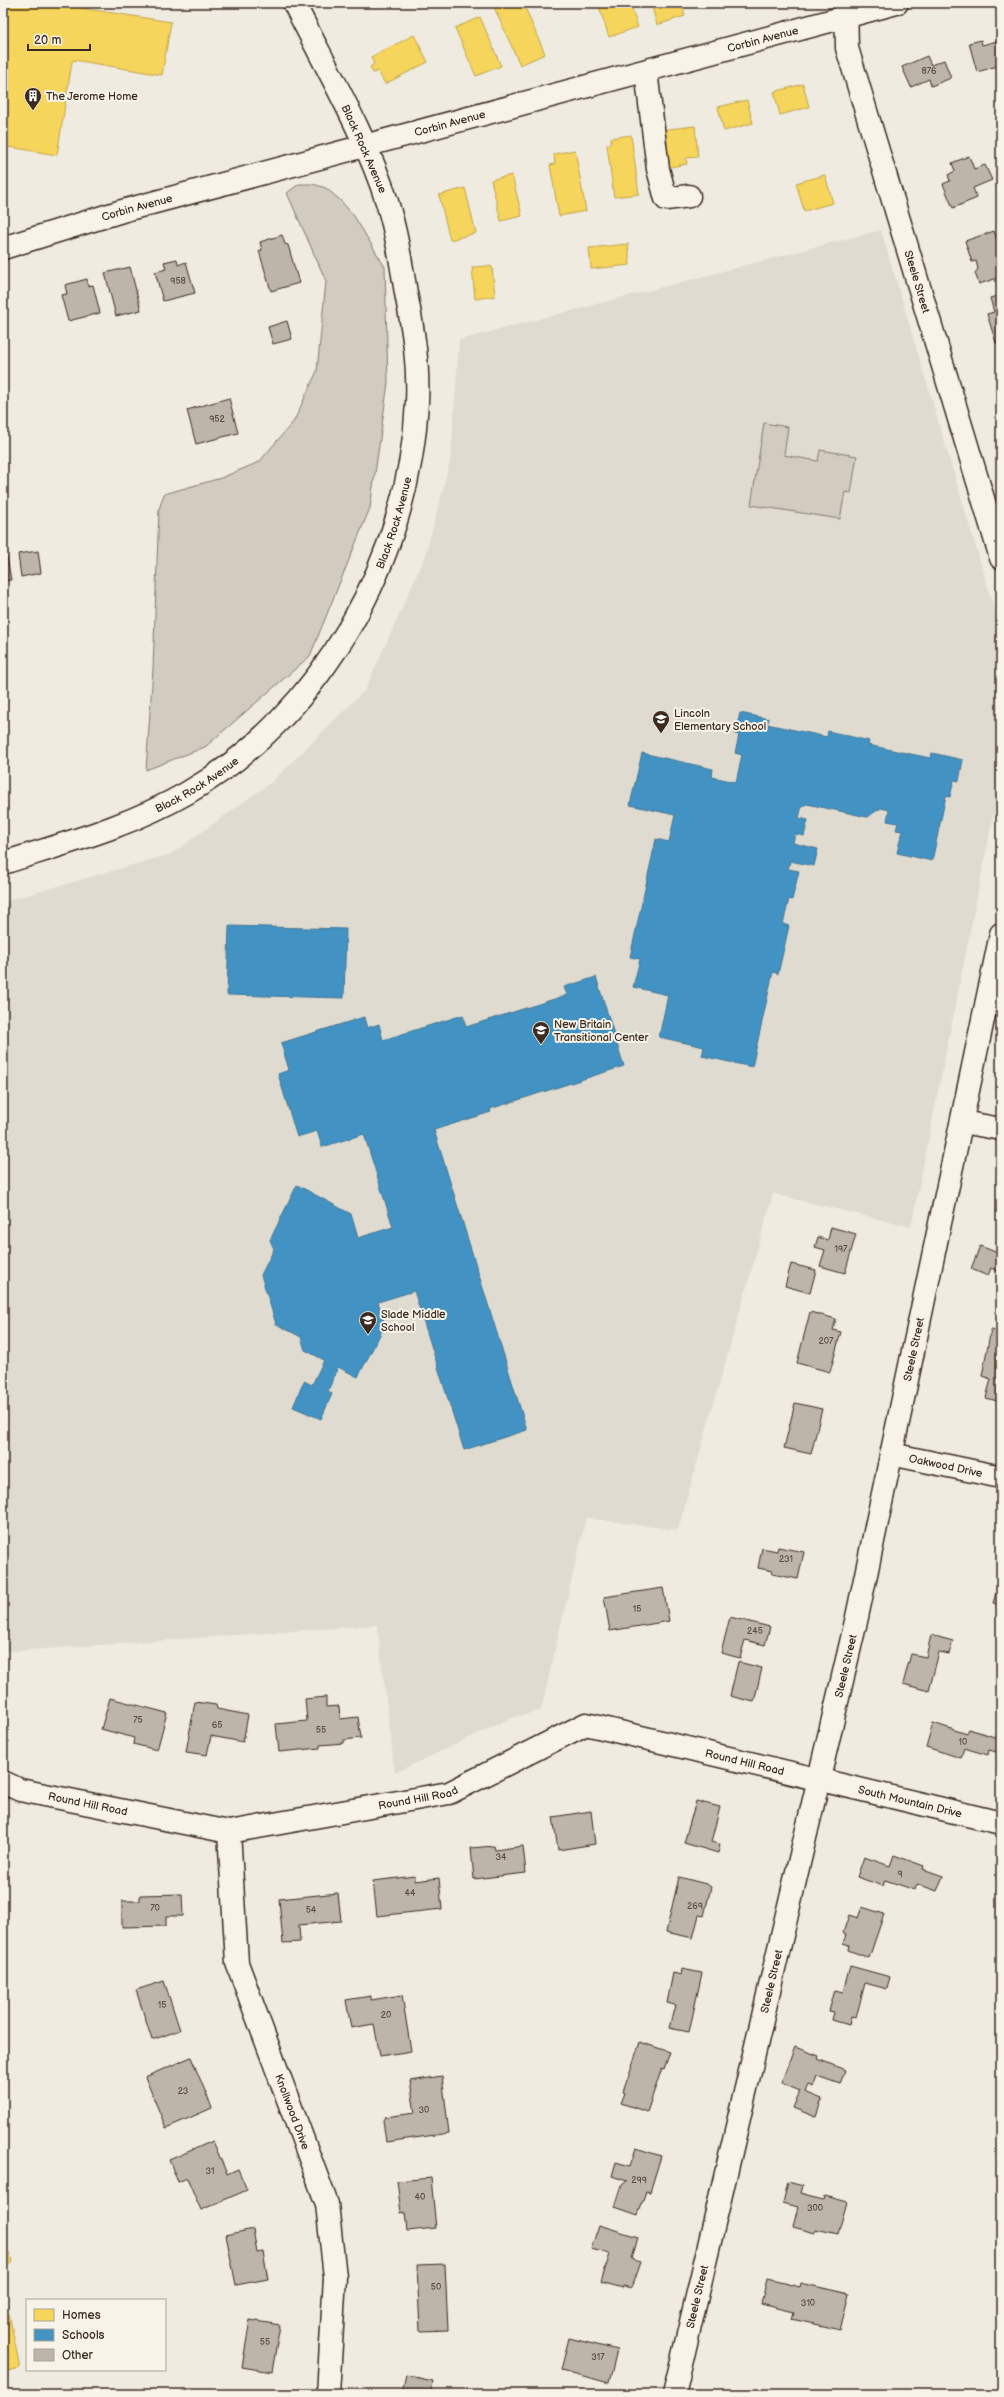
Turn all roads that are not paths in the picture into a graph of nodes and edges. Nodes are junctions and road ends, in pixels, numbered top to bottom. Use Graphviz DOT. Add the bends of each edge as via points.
graph roads {
  1 [pos="294,3"];
  2 [pos="897,3"];
  3 [pos="846,10"];
  4 [pos="646,71"];
  5 [pos="364,146"];
  6 [pos="690,196"];
  7 [pos="3,248"];
  8 [pos="1001,558"];
  9 [pos="3,863"];
  10 [pos="1001,934"];
  11 [pos="962,1122"];
  12 [pos="1001,1130"];
  13 [pos="891,1454"];
  14 [pos="1001,1477"];
  15 [pos="819,1780"];
  16 [pos="3,1782"];
  17 [pos="1001,1823"];
  18 [pos="229,1832"];
  19 [pos="328,2394"];
  20 [pos="674,2394"];
  1 -- 5 [label="street, Black Rock Avenue"];
  2 -- 3 [label="street, Corbin Avenue"];
  3 -- 4 [label="street, Corbin Avenue"];
  3 -- 8 [label="street, Steele Street" via="847,48"];
  4 -- 5 [label="street, Corbin Avenue"];
  4 -- 6 [label="street" via="658,169 666,199"];
  5 -- 7 [label="street, Corbin Avenue" via="77,224"];
  5 -- 9 [label="street, Black Rock Avenue" via="381,186 396,239 416,351 417,402 408,474 392,531 366,599 346,636 316,681 281,720 246,752 190,792 152,812 115,827"];
  10 -- 11 [label="street, Steele Street"];
  11 -- 12 [label="street"];
  11 -- 13 [label="street, Steele Street"];
  13 -- 14 [label="street, Oakwood Drive"];
  13 -- 15 [label="street, Steele Street"];
  15 -- 17 [label="street, South Mountain Drive"];
  15 -- 18 [label="street, Round Hill Road" via="586,1724 448,1793"];
  15 -- 20 [label="street, Steele Street"];
  16 -- 18 [label="street, Round Hill Road" via="20,1790"];
  18 -- 19 [label="street, Knollwood Drive" via="237,1964 327,2204 335,2277"];
}
